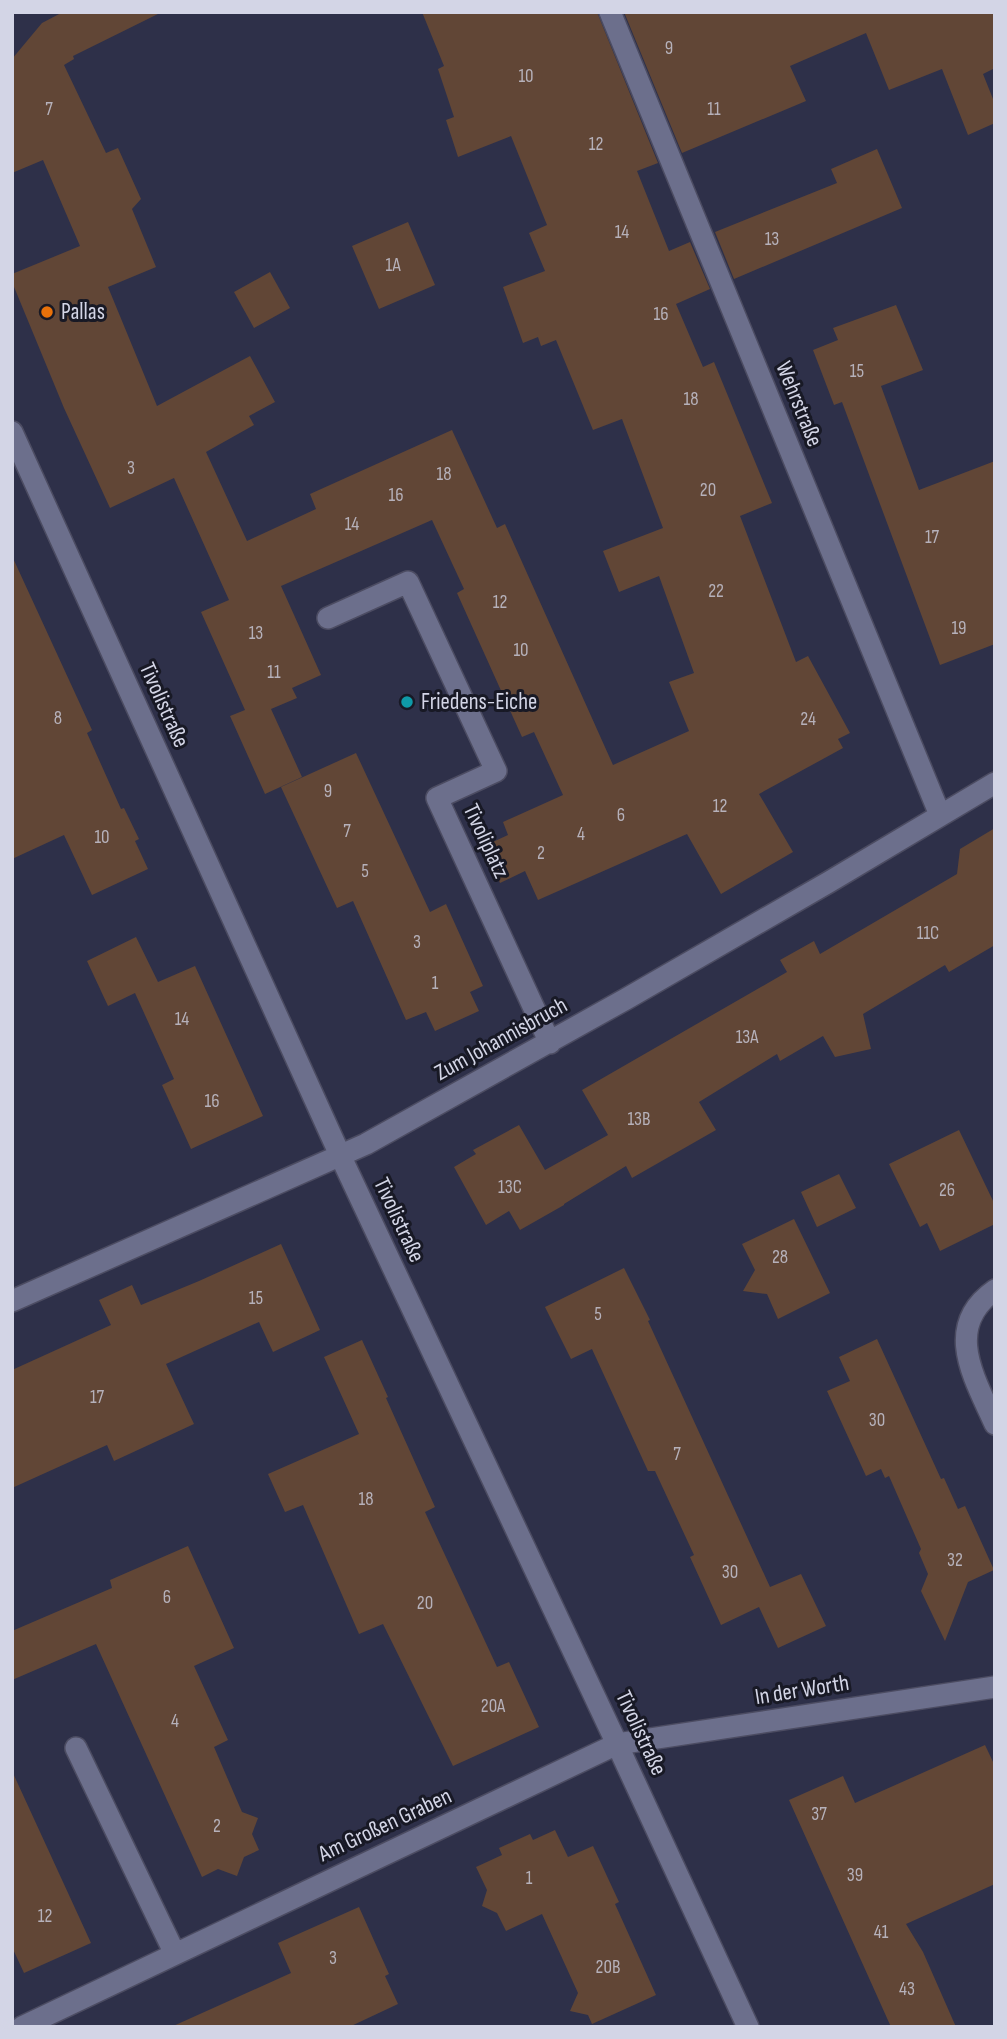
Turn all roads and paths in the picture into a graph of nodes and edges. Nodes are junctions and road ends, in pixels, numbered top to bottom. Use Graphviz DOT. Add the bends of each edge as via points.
graph roads {
  1 [pos="610,12"];
  2 [pos="12,432"];
  3 [pos="328,618"];
  4 [pos="995,783"];
  5 [pos="940,815"];
  6 [pos="550,1043"];
  7 [pos="340,1155"];
  8 [pos="995,1290"];
  9 [pos="12,1301"];
  10 [pos="995,1424"];
  11 [pos="995,1687"];
  12 [pos="617,1744"];
  13 [pos="76,1748"];
  14 [pos="175,1954"];
  15 [pos="22,2027"];
  16 [pos="748,2027"];
  1 -- 5 [label="street, Wehrstraße"];
  2 -- 7 [label="street, Tivolistraße"];
  3 -- 6 [label="street, Tivoliplatz" via="408,582 496,771 437,798"];
  4 -- 5 [label="street, Zum Johannisbruch"];
  5 -- 6 [label="street, Zum Johannisbruch"];
  6 -- 7 [label="street, Zum Johannisbruch"];
  7 -- 9 [label="street, Zum Johannisbruch"];
  7 -- 12 [label="street, Tivolistraße"];
  8 -- 10 [label="street" via="977,1307 969,1323 966,1354"];
  11 -- 12 [label="street, In der Worth"];
  12 -- 14 [label="street, Am Großen Graben"];
  12 -- 16 [label="street, Tivolistraße"];
  13 -- 14 [label="street"];
  14 -- 15 [label="street, Am Großen Graben"];
}
